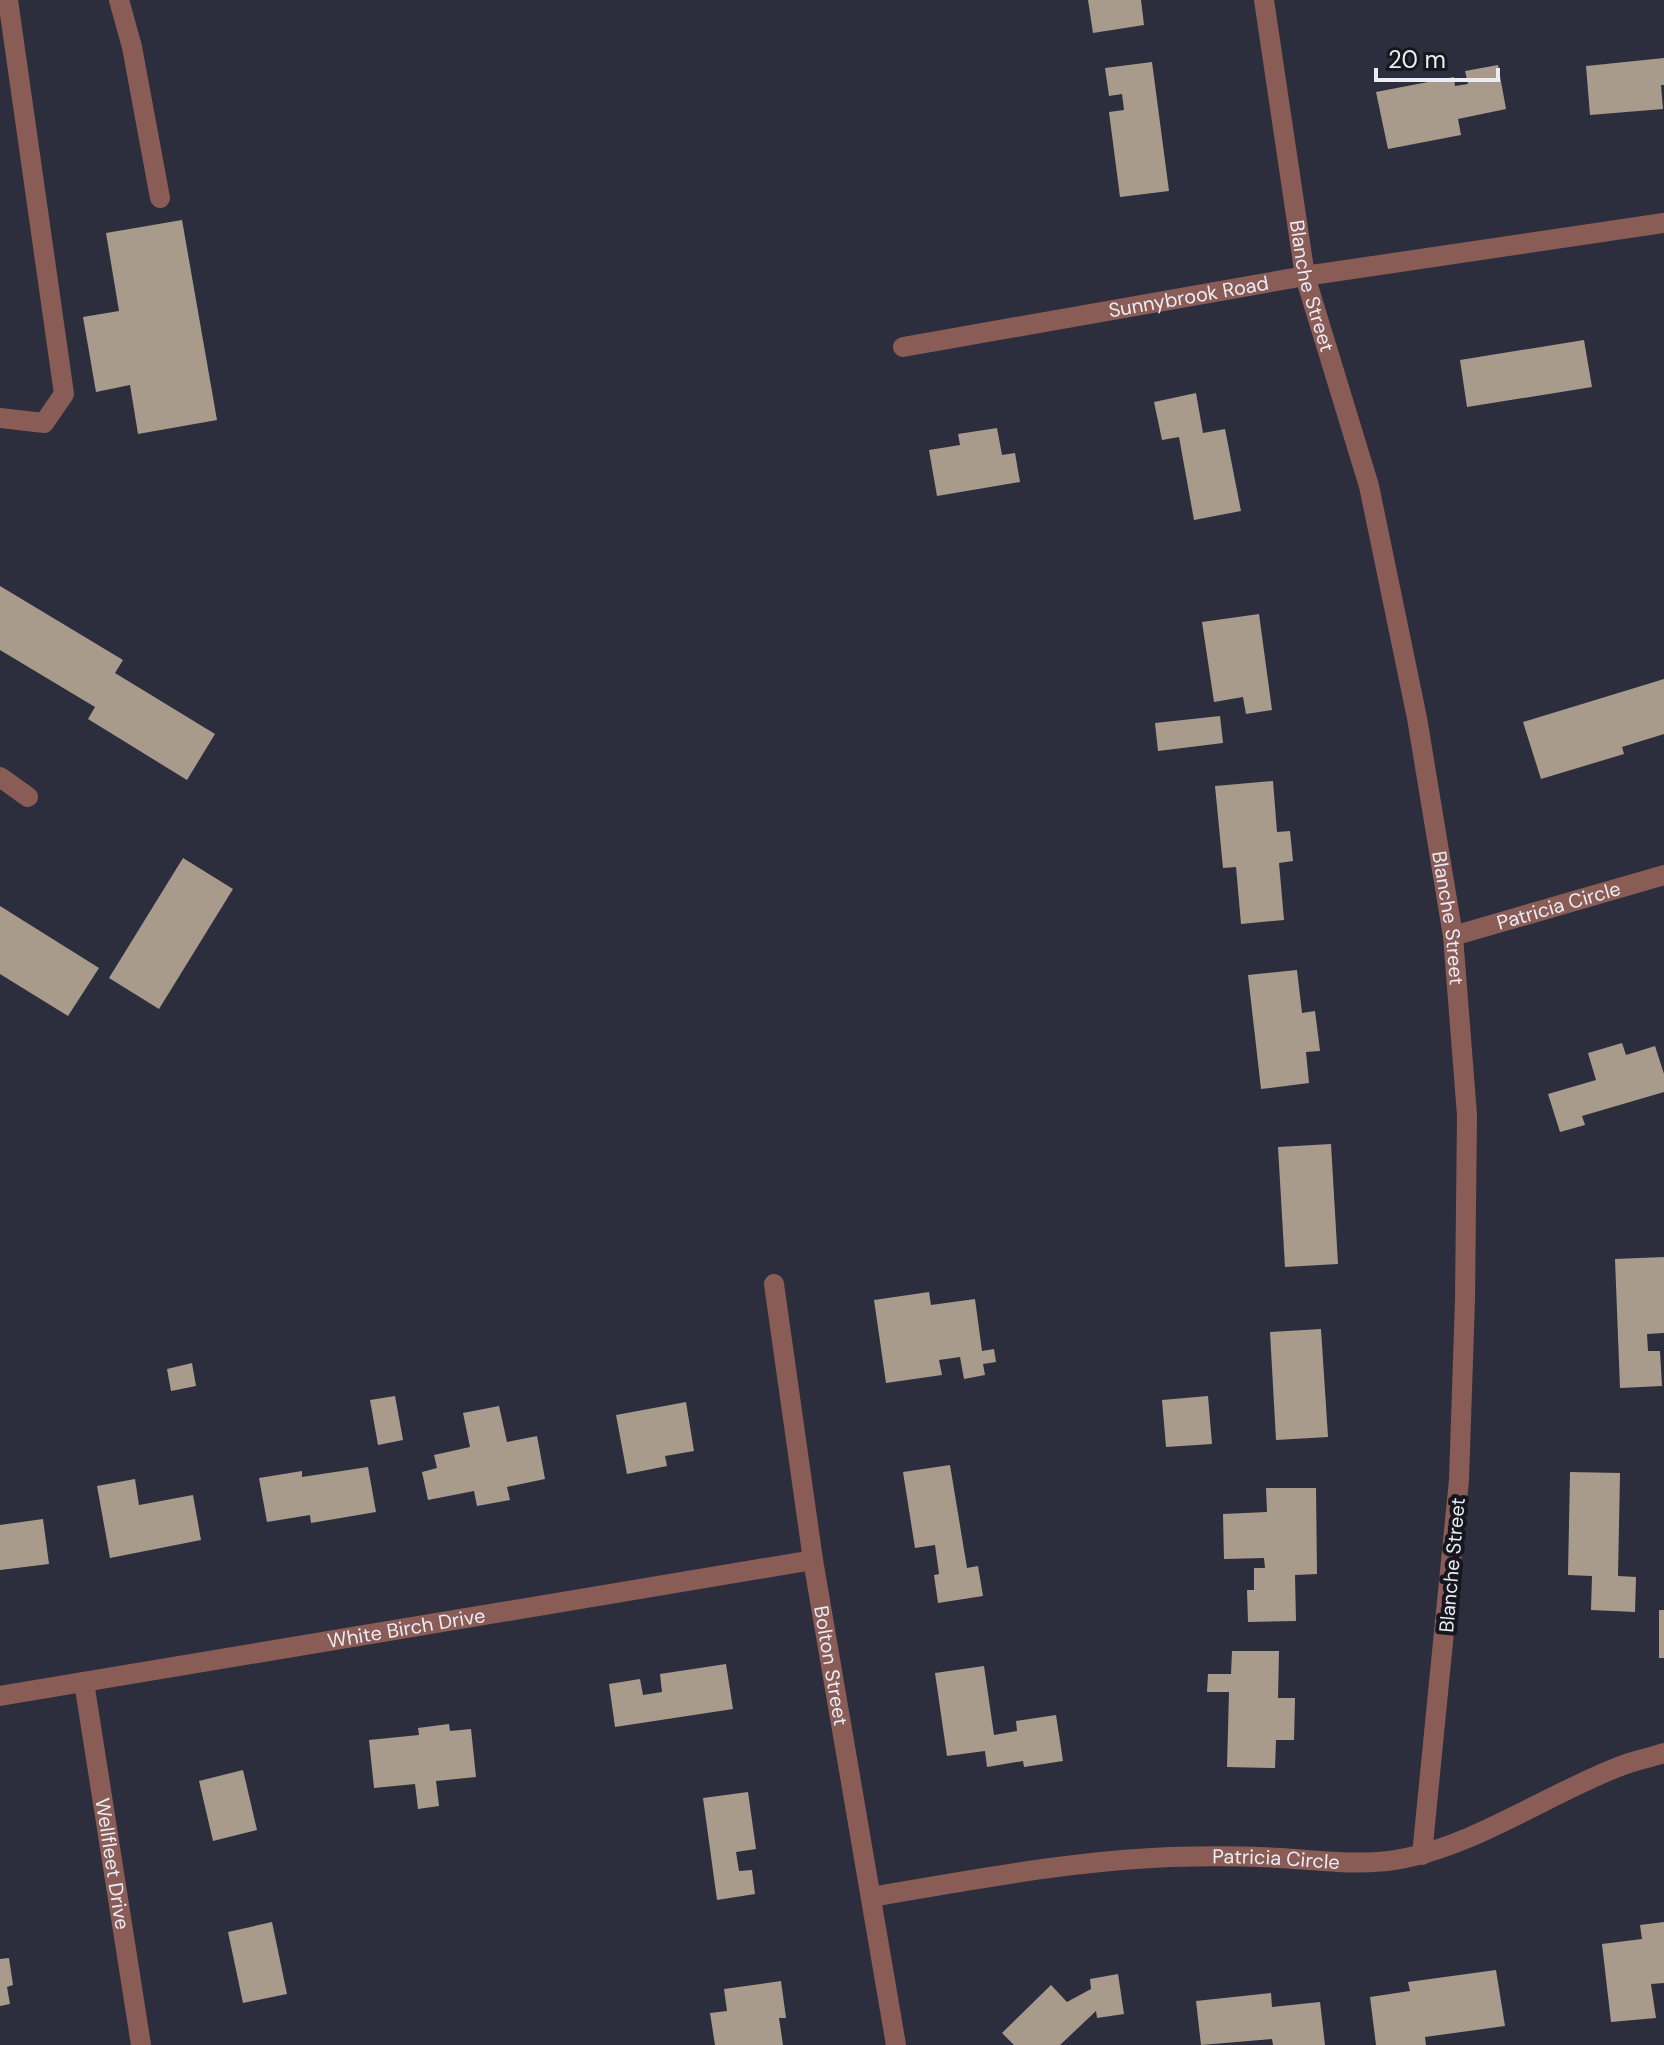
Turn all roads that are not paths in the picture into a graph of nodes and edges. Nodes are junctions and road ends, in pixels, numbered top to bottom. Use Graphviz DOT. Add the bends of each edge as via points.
graph roads {
  1 [pos="8,0"];
  2 [pos="119,0"];
  3 [pos="1264,0"];
  4 [pos="160,198"];
  5 [pos="1664,223"];
  6 [pos="1305,276"];
  7 [pos="903,347"];
  8 [pos="0,418"];
  9 [pos="0,777"];
  10 [pos="28,797"];
  11 [pos="1664,875"];
  12 [pos="1453,936"];
  13 [pos="774,1284"];
  14 [pos="813,1560"];
  15 [pos="84,1682"];
  16 [pos="0,1696"];
  17 [pos="1664,1753"];
  18 [pos="1422,1855"];
  19 [pos="871,1897"];
  20 [pos="141,2045"];
  21 [pos="896,2045"];
  1 -- 8 [label="street" via="64,394 44,423"];
  2 -- 4 [label="street"];
  3 -- 6 [label="street, Blanche Street"];
  5 -- 6 [label="street, Sunnybrook Road"];
  6 -- 7 [label="street, Sunnybrook Road"];
  6 -- 12 [label="street, Blanche Street" via="1369,486 1417,718"];
  9 -- 10 [label="street"];
  11 -- 12 [label="street, Patricia Circle"];
  12 -- 18 [label="street, Blanche Street" via="1467,1115 1460,1465"];
  13 -- 14 [label="street, Bolton Street"];
  14 -- 15 [label="street, White Birch Drive"];
  14 -- 19 [label="street, Bolton Street"];
  15 -- 16 [label="street, White Birch Drive"];
  15 -- 20 [label="street, Wellfleet Drive"];
  17 -- 18 [label="street, Patricia Circle" via="1619,1766"];
  18 -- 19 [label="street, Patricia Circle" via="1392,1861 1250,1856 1095,1862"];
  19 -- 21 [label="street, Bolton Street"];
}
